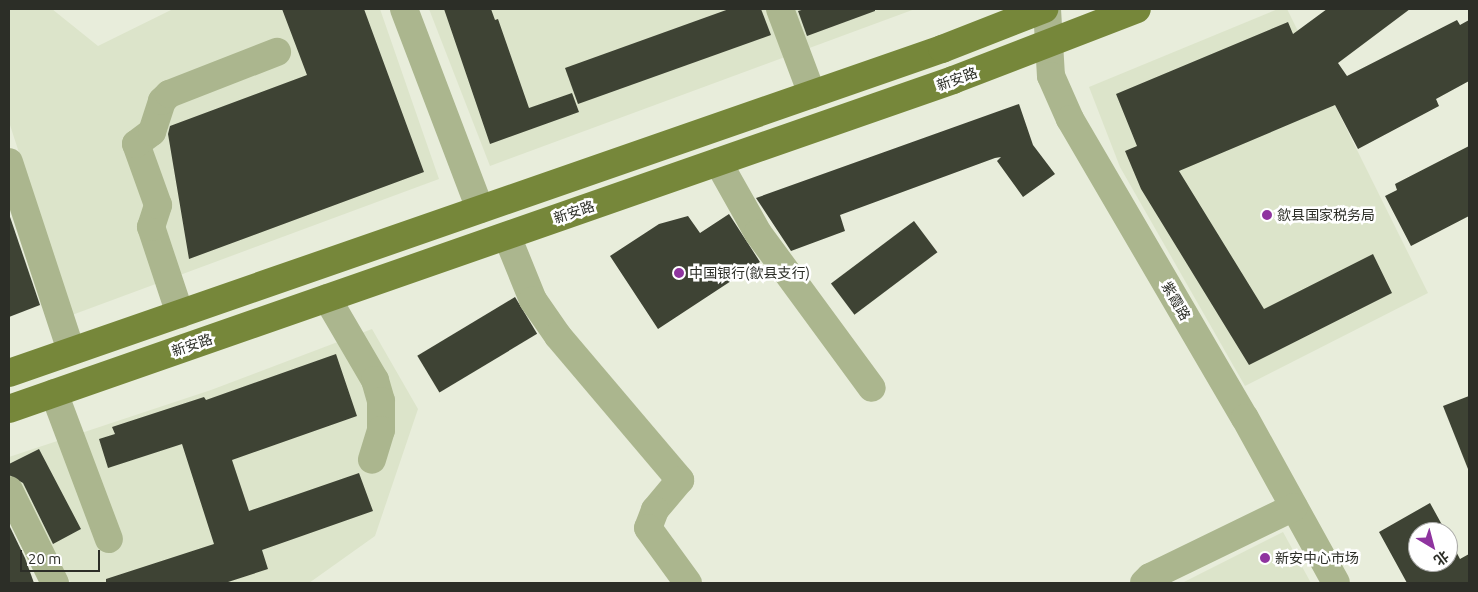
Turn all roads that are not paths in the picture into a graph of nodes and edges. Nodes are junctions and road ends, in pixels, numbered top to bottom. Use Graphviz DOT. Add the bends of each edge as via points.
graph roads {
  1 [pos="404,9"];
  2 [pos="780,9"];
  3 [pos="1045,9"];
  4 [pos="1137,9"];
  5 [pos="1049,43"];
  6 [pos="277,52"];
  7 [pos="812,94"];
  8 [pos="9,162"];
  9 [pos="718,162"];
  10 [pos="480,209"];
  11 [pos="508,236"];
  12 [pos="327,298"];
  13 [pos="180,314"];
  14 [pos="71,352"];
  15 [pos="9,373"];
  16 [pos="872,388"];
  17 [pos="54,393"];
  18 [pos="9,409"];
  19 [pos="372,460"];
  20 [pos="9,490"];
  21 [pos="1294,507"];
  22 [pos="109,539"];
  23 [pos="54,583"];
  24 [pos="688,583"];
  25 [pos="1144,583"];
  26 [pos="1336,583"];
  1 -- 10 [label="street"];
  2 -- 7 [label="street"];
  3 -- 5 [label="street, 紫霞路"];
  3 -- 7 [label="main road"];
  4 -- 5 [label="main road, 新安路"];
  5 -- 9 [label="main road, 新安路"];
  5 -- 21 [label="street, 紫霞路" via="1051,76 1070,120"];
  6 -- 13 [label="street" via="169,94 162,101 152,132 136,144 158,205 151,227"];
  7 -- 10 [label="main road"];
  8 -- 14 [label="street"];
  9 -- 11 [label="main road, 新安路"];
  9 -- 16 [label="street" via="758,233"];
  10 -- 13 [label="main road"];
  11 -- 12 [label="main road, 新安路"];
  11 -- 24 [label="street" via="533,300 680,480 655,510 648,528"];
  12 -- 17 [label="main road, 新安路"];
  12 -- 19 [label="street" via="376,380 381,401 381,430"];
  13 -- 14 [label="main road"];
  14 -- 15 [label="main road"];
  17 -- 18 [label="main road, 新安路"];
  17 -- 22 [label="street"];
  20 -- 23 [label="street"];
  21 -- 25 [label="street" via="1150,577"];
  21 -- 26 [label="street, 紫霞路"];
}
